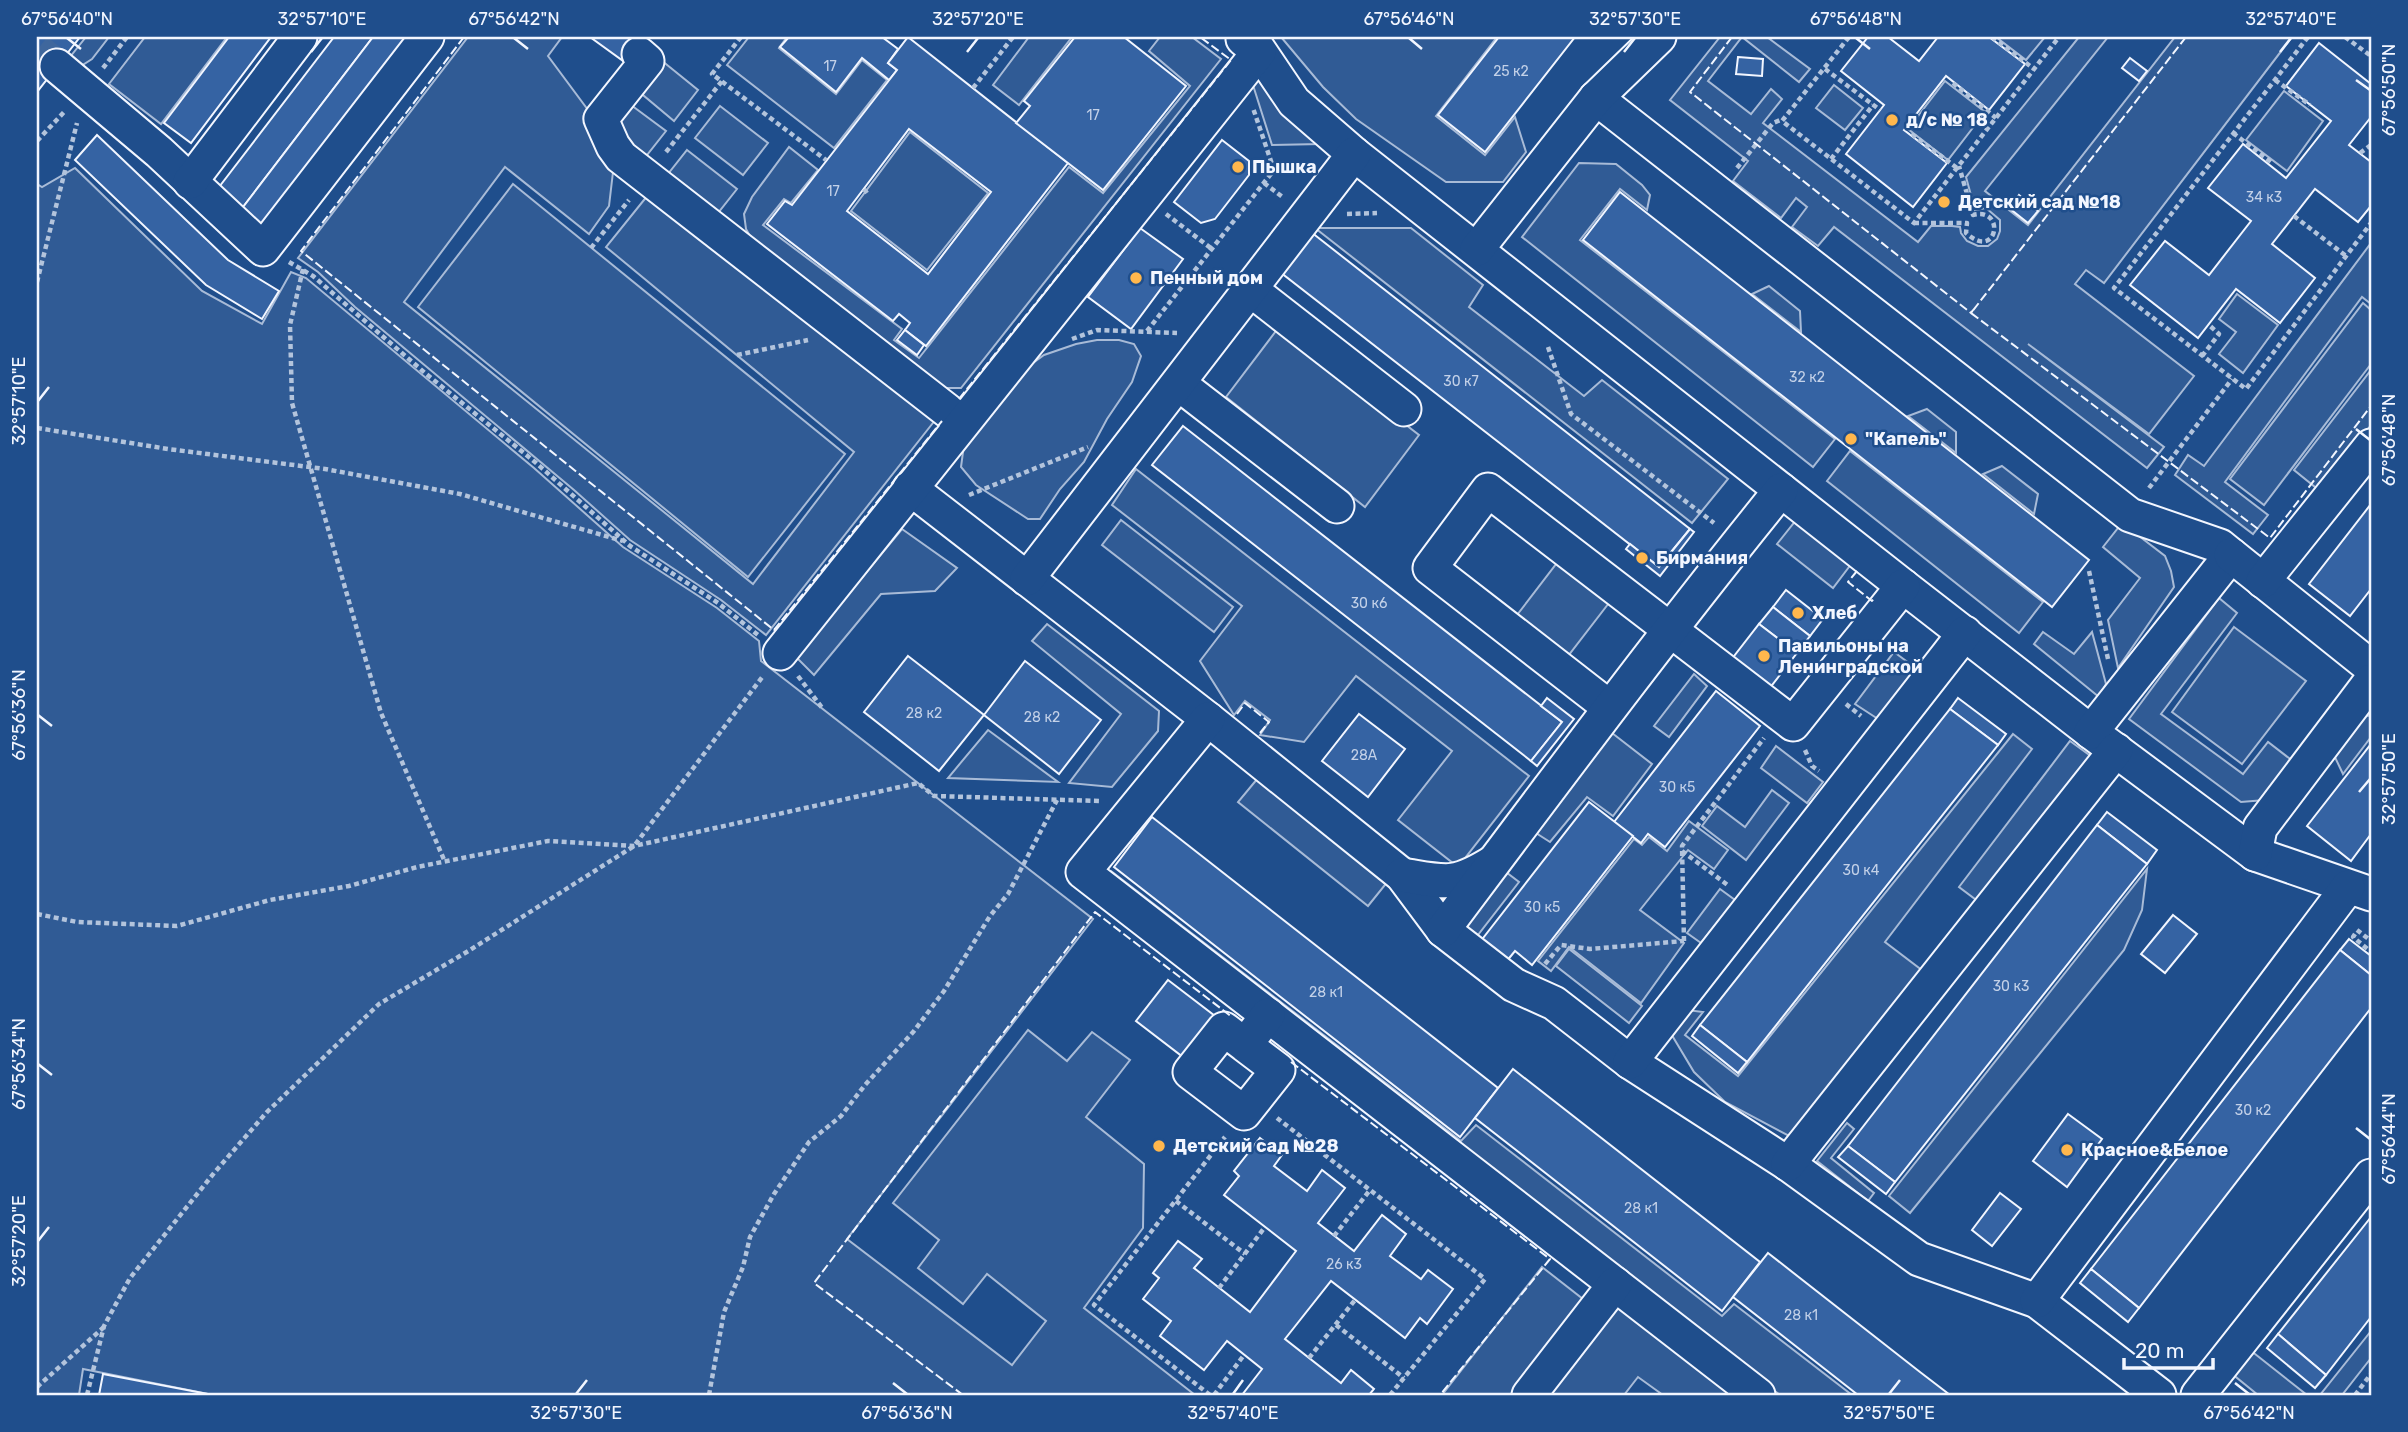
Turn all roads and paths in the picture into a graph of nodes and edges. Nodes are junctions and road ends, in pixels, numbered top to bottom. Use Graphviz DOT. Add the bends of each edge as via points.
graph roads {
  1 [pos="300,37"];
  2 [pos="427,37"];
  3 [pos="741,37"];
  4 [pos="1013,37"];
  5 [pos="1658,37"];
  6 [pos="1849,37"];
  7 [pos="1991,37"];
  8 [pos="2059,37"];
  9 [pos="2308,37"];
  10 [pos="2345,37"];
  11 [pos="1248,50"];
  12 [pos="639,54"];
  13 [pos="2371,56"];
  14 [pos="57,66"];
  15 [pos="1825,69"];
  16 [pos="2034,69"];
  17 [pos="2275,80"];
  18 [pos="1954,83"];
  19 [pos="972,88"];
  20 [pos="86,90"];
  21 [pos="1595,98"];
  22 [pos="1873,105"];
  23 [pos="2311,106"];
  24 [pos="1880,110"];
  25 [pos="1996,118"];
  26 [pos="1784,119"];
  27 [pos="2233,133"];
  28 [pos="1912,136"];
  29 [pos="37,141"];
  30 [pos="2371,145"];
  31 [pos="2360,153"];
  32 [pos="1354,154"];
  33 [pos="1831,159"];
  34 [pos="827,160"];
  35 [pos="2269,164"];
  36 [pos="1958,167"];
  37 [pos="190,183"];
  38 [pos="1717,194"];
  39 [pos="1143,197"];
  40 [pos="1387,213"];
  41 [pos="1307,215"];
  42 [pos="2294,216"];
  43 [pos="1914,223"];
  44 [pos="2371,223"];
  45 [pos="263,249"];
  46 [pos="1212,249"];
  47 [pos="1478,249"];
  48 [pos="2347,256"];
  49 [pos="303,269"];
  50 [pos="37,282"];
  51 [pos="1251,290"];
  52 [pos="2209,325"];
  53 [pos="1147,331"];
  54 [pos="846,332"];
  55 [pos="1217,334"];
  56 [pos="1545,339"];
  57 [pos="1062,342"];
  58 [pos="737,355"];
  59 [pos="2202,356"];
  60 [pos="2232,379"];
  61 [pos="1179,384"];
  62 [pos="1404,408"];
  63 [pos="962,422"];
  64 [pos="37,428"];
  65 [pos="1100,442"];
  66 [pos="2371,446"];
  67 [pos="310,467"];
  68 [pos="1781,490"];
  69 [pos="923,498"];
  70 [pos="1337,506"];
  71 [pos="2130,515"];
  72 [pos="625,541"];
  73 [pos="1738,542"];
  74 [pos="2231,555"];
  75 [pos="2089,571"];
  76 [pos="1027,579"];
  77 [pos="2263,581"];
  78 [pos="1903,586"];
  79 [pos="1669,629"];
  80 [pos="1965,634"];
  81 [pos="780,653"];
  82 [pos="2371,667"];
  83 [pos="2371,681"];
  84 [pos="1823,687"];
  85 [pos="2117,699"];
  86 [pos="1609,707"];
  87 [pos="823,709"];
  88 [pos="1208,719"];
  89 [pos="1787,720"];
  90 [pos="1886,735"];
  91 [pos="2103,741"];
  92 [pos="1843,790"];
  93 [pos="1057,800"];
  94 [pos="1140,803"];
  95 [pos="634,846"];
  96 [pos="1681,851"];
  97 [pos="2255,854"];
  98 [pos="445,862"];
  99 [pos="1494,862"];
  100 [pos="1402,876"];
  101 [pos="2359,890"];
  102 [pos="1753,904"];
  103 [pos="37,914"];
  104 [pos="1444,930"];
  105 [pos="1684,941"];
  106 [pos="2371,941"];
  107 [pos="2369,950"];
  108 [pos="1712,958"];
  109 [pos="1545,965"];
  110 [pos="1268,1015"];
  111 [pos="1245,1045"];
  112 [pos="1630,1062"];
  113 [pos="1249,1107"];
  114 [pos="1788,1164"];
  115 [pos="2371,1176"];
  116 [pos="1370,1190"];
  117 [pos="1176,1201"];
  118 [pos="1265,1227"];
  119 [pos="1334,1236"];
  120 [pos="1245,1254"];
  121 [pos="1615,1284"];
  122 [pos="1219,1288"];
  123 [pos="1355,1300"];
  124 [pos="2037,1301"];
  125 [pos="1336,1325"];
  126 [pos="104,1326"];
  127 [pos="1244,1355"];
  128 [pos="1309,1358"];
  129 [pos="2371,1374"];
  130 [pos="1404,1378"];
  131 [pos="37,1387"];
  132 [pos="87,1395"];
  133 [pos="709,1395"];
  134 [pos="1212,1395"];
  135 [pos="1390,1395"];
  136 [pos="1529,1395"];
  137 [pos="1758,1395"];
  138 [pos="2159,1395"];
  139 [pos="2198,1395"];
  140 [pos="2355,1395"];
  1 -- 37 [label="lane"];
  2 -- 45 [label="lane"];
  3 -- 34 [label="path" via="712,74"];
  4 -- 19 [label="path"];
  5 -- 21 [label="lane"];
  6 -- 15 [label="path"];
  7 -- 16 [label="path"];
  8 -- 16 [label="path"];
  9 -- 17 [label="path"];
  10 -- 13 [label="path"];
  11 -- 32 [label="lane" via="1294,102"];
  11 -- 39 [label="lane"];
  11 -- 46 [label="path" via="1274,170"];
  12 -- 54 [label="lane" via="648,61 601,119 621,157"];
  14 -- 20 [label="lane"];
  15 -- 22 [label="path"];
  15 -- 26 [label="path"];
  16 -- 25 [label="path"];
  17 -- 23 [label="path"];
  17 -- 27 [label="path"];
  18 -- 25 [label="path"];
  20 -- 29 [label="path"];
  20 -- 37 [label="lane"];
  20 -- 50 [label="path"];
  21 -- 38 [label="lane"];
  21 -- 47 [label="lane"];
  22 -- 24 [label="path"];
  22 -- 33 [label="path"];
  25 -- 36 [label="path"];
  26 -- 33 [label="path"];
  26 -- 38 [label="path" via="1773,123"];
  27 -- 35 [label="path"];
  27 -- 59 [label="path" via="2114,288"];
  28 -- 36 [label="path"];
  30 -- 31 [label="path"];
  32 -- 41 [label="lane"];
  32 -- 47 [label="lane"];
  33 -- 43 [label="path"];
  36 -- 43 [label="path"];
  36 -- 43 [label="path" via="1973,215 1987,215 1994,222 1991,238 1976,241 1966,233 1967,223"];
  37 -- 45 [label="lane"];
  38 -- 71 [label="lane"];
  39 -- 46 [label="path"];
  39 -- 63 [label="lane"];
  40 -- 41 [label="path"];
  41 -- 51 [label="lane"];
  42 -- 48 [label="path"];
  44 -- 48 [label="path"];
  45 -- 49 [label="path"];
  46 -- 53 [label="path"];
  47 -- 68 [label="lane"];
  48 -- 60 [label="path" via="2246,389"];
  49 -- 67 [label="path" via="290,325 292,403"];
  49 -- 72 [label="path"];
  51 -- 55 [label="lane"];
  51 -- 62 [label="lane"];
  52 -- 59 [label="path" via="2219,334"];
  53 -- 55 [label="path"];
  53 -- 57 [label="path" via="1097,330"];
  54 -- 58 [label="path"];
  54 -- 63 [label="lane"];
  55 -- 61 [label="lane"];
  56 -- 73 [label="path" via="1571,414"];
  59 -- 60 [label="path"];
  60 -- 71 [label="path"];
  61 -- 70 [label="lane"];
  61 -- 76 [label="lane"];
  63 -- 69 [label="lane"];
  64 -- 67 [label="path"];
  65 -- 69 [label="path"];
  66 -- 77 [label="lane"];
  67 -- 72 [label="path" via="460,494"];
  67 -- 98 [label="path" via="381,713"];
  68 -- 73 [label="lane"];
  68 -- 78 [label="lane"];
  69 -- 76 [label="lane"];
  69 -- 81 [label="lane"];
  71 -- 74 [label="lane"];
  72 -- 81 [label="path" via="719,603"];
  73 -- 79 [label="lane"];
  74 -- 77 [label="lane"];
  74 -- 85 [label="lane"];
  75 -- 85 [label="path"];
  76 -- 88 [label="lane"];
  77 -- 82 [label="lane"];
  78 -- 80 [label="lane"];
  78 -- 84 [label="lane"];
  79 -- 86 [label="lane"];
  79 -- 86 [label="lane" via="1488,491 1480,501 1430,568"];
  79 -- 89 [label="lane"];
  80 -- 90 [label="lane"];
  80 -- 91 [label="lane"];
  81 -- 87 [label="path"];
  81 -- 95 [label="path"];
  83 -- 97 [label="lane" via="2260,828"];
  84 -- 89 [label="lane"];
  84 -- 90 [label="path"];
  85 -- 91 [label="lane"];
  86 -- 99 [label="lane"];
  88 -- 94 [label="lane"];
  88 -- 100 [label="lane"];
  89 -- 92 [label="path" via="1812,766"];
  89 -- 96 [label="path"];
  90 -- 92 [label="lane"];
  91 -- 97 [label="lane"];
  91 -- 114 [label="lane"];
  92 -- 102 [label="lane"];
  93 -- 94 [label="path"];
  93 -- 95 [label="path" via="934,796 918,783"];
  93 -- 133 [label="path" via="1008,894 944,991 841,1116 809,1142 768,1204 750,1237 724,1312"];
  94 -- 110 [label="lane" via="1083,872"];
  95 -- 98 [label="path" via="548,841"];
  95 -- 126 [label="path" via="379,1003 276,1103 214,1173 130,1278"];
  96 -- 102 [label="path"];
  96 -- 105 [label="path"];
  97 -- 101 [label="lane"];
  98 -- 103 [label="path" via="270,900 177,926 78,922"];
  99 -- 100 [label="lane" via="1455,882"];
  99 -- 104 [label="lane"];
  100 -- 104 [label="lane"];
  101 -- 124 [label="lane"];
  102 -- 108 [label="lane"];
  104 -- 112 [label="lane" via="1514,985 1554,1003"];
  105 -- 108 [label="path"];
  105 -- 109 [label="path" via="1590,949 1561,944"];
  106 -- 107 [label="path" via="2358,929 2353,937"];
  108 -- 112 [label="lane"];
  110 -- 111 [label="lane"];
  110 -- 121 [label="lane"];
  111 -- 113 [label="lane" via="1278,1070"];
  111 -- 113 [label="lane" via="1224,1029 1190,1072"];
  112 -- 114 [label="lane"];
  113 -- 116 [label="path"];
  113 -- 117 [label="path"];
  114 -- 124 [label="lane" via="1919,1259"];
  115 -- 139 [label="lane"];
  116 -- 119 [label="path"];
  116 -- 130 [label="path" via="1485,1279"];
  117 -- 120 [label="path"];
  117 -- 134 [label="path" via="1094,1306"];
  118 -- 120 [label="path"];
  120 -- 122 [label="path"];
  121 -- 136 [label="lane"];
  121 -- 137 [label="lane"];
  123 -- 125 [label="path"];
  124 -- 138 [label="lane"];
  125 -- 128 [label="path"];
  125 -- 130 [label="path"];
  126 -- 131 [label="path"];
  126 -- 132 [label="path"];
  127 -- 134 [label="path"];
  129 -- 140 [label="path"];
  130 -- 135 [label="path"];
}
